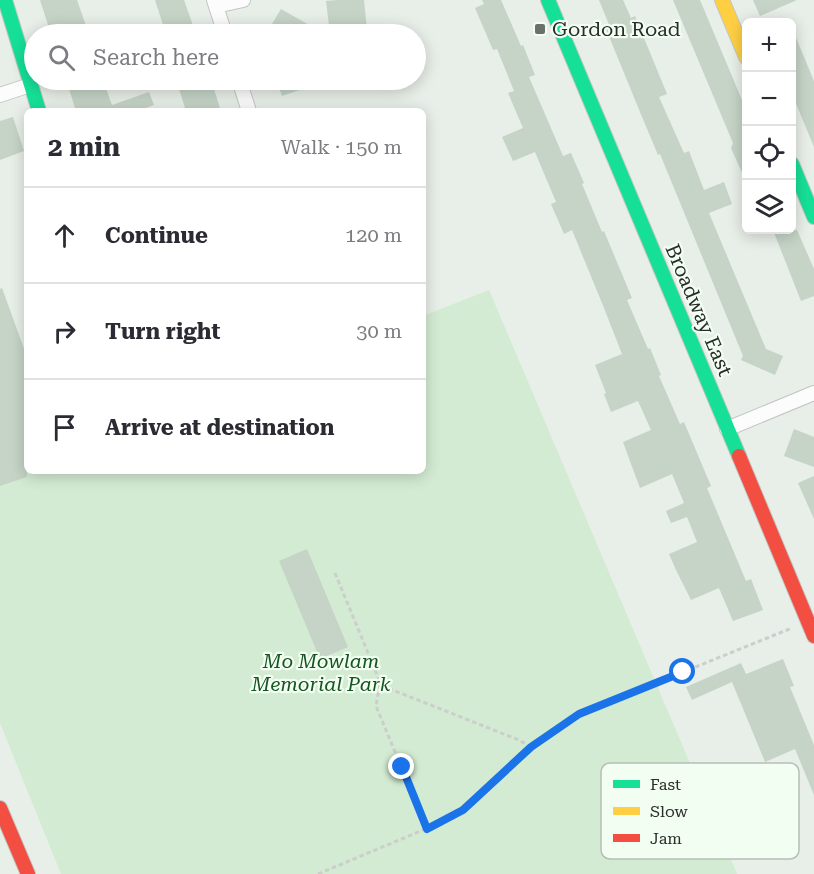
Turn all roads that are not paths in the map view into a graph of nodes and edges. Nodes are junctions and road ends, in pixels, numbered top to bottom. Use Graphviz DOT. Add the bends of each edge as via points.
graph roads {
  1 [pos="5,0"];
  2 [pos="243,0"];
  3 [pos="548,0"];
  4 [pos="722,0"];
  5 [pos="215,3"];
  6 [pos="222,24"];
  7 [pos="742,46"];
  8 [pos="24,65"];
  9 [pos="24,87"];
  10 [pos="32,90"];
  11 [pos="242,90"];
  12 [pos="0,95"];
  13 [pos="38,108"];
  14 [pos="248,108"];
  15 [pos="796,174"];
  16 [pos="814,217"];
  17 [pos="814,393"];
  18 [pos="727,429"];
  19 [pos="814,636"];
  20 [pos="0,808"];
  21 [pos="28,874"];
  1 -- 8 [label="street"];
  2 -- 5 [label="street"];
  3 -- 18 [label="street, Broadway East"];
  4 -- 7 [label="street"];
  5 -- 6 [label="street"];
  9 -- 12 [label="street"];
  10 -- 13 [label="street"];
  11 -- 14 [label="street"];
  15 -- 16 [label="street"];
  17 -- 18 [label="street"];
  18 -- 19 [label="street, Broadway East"];
  20 -- 21 [label="street"];
}
